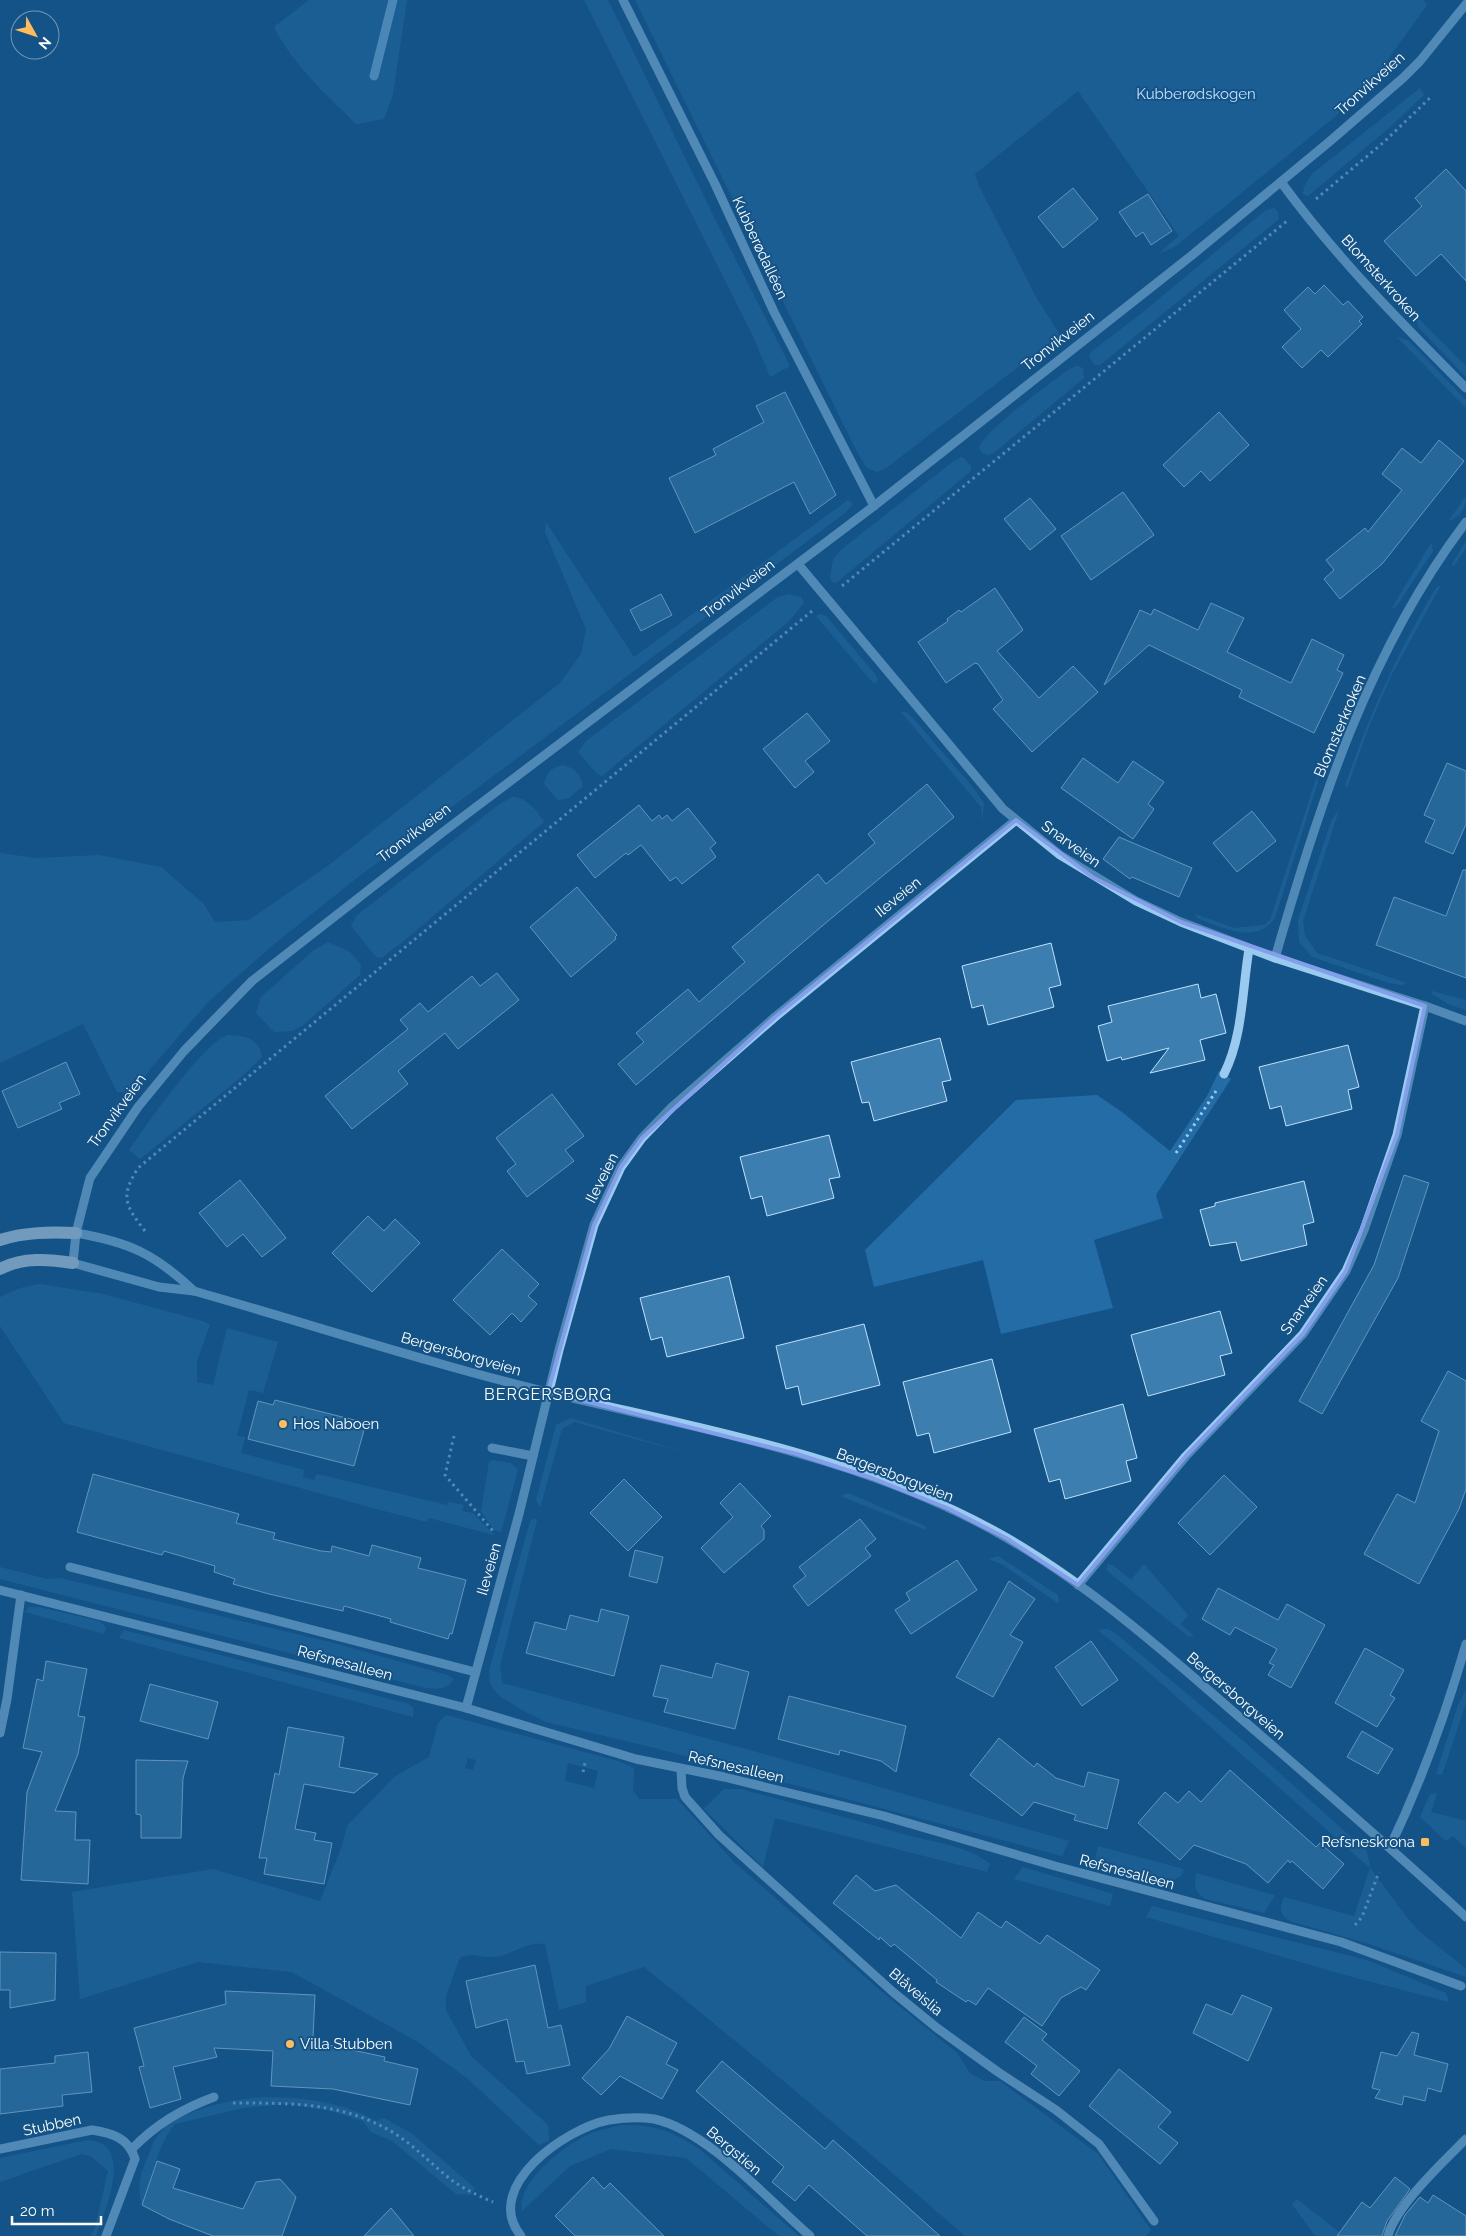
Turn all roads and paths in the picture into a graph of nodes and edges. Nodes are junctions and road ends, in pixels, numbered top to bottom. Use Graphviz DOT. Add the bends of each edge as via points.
graph roads {
  1 [pos="623,0"];
  2 [pos="1466,4"];
  3 [pos="1432,96"];
  4 [pos="1280,182"];
  5 [pos="1301,210"];
  6 [pos="1466,388"];
  7 [pos="874,506"];
  8 [pos="1466,522"];
  9 [pos="798,564"];
  10 [pos="827,599"];
  11 [pos="1016,820"];
  12 [pos="1249,949"];
  13 [pos="1275,958"];
  14 [pos="1425,1006"];
  15 [pos="1466,1021"];
  16 [pos="1224,1074"];
  17 [pos="1176,1153"];
  18 [pos="76,1233"];
  19 [pos="146,1234"];
  20 [pos="0,1240"];
  21 [pos="73,1262"];
  22 [pos="0,1269"];
  23 [pos="194,1291"];
  24 [pos="548,1392"];
  25 [pos="454,1436"];
  26 [pos="492,1448"];
  27 [pos="533,1456"];
  28 [pos="509,1548"];
  29 [pos="70,1567"];
  30 [pos="1078,1584"];
  31 [pos="0,1590"];
  32 [pos="21,1595"];
  33 [pos="1466,1644"];
  34 [pos="475,1672"];
  35 [pos="1461,1676"];
  36 [pos="466,1708"];
  37 [pos="0,1733"];
  38 [pos="681,1769"];
  39 [pos="1390,1847"];
  40 [pos="1379,1872"];
  41 [pos="1466,1917"];
  42 [pos="1341,1942"];
  43 [pos="1461,1986"];
  44 [pos="214,2097"];
  45 [pos="1466,2139"];
  46 [pos="0,2149"];
  47 [pos="132,2149"];
  48 [pos="510,2206"];
  49 [pos="1154,2221"];
  50 [pos="106,2236"];
  51 [pos="521,2236"];
  52 [pos="810,2236"];
  53 [pos="1388,2236"];
  1 -- 7 [label="street, Kubberødalléen" via="715,184 774,312"];
  2 -- 4 [label="street, Tronvikveien" via="1403,78"];
  3 -- 5 [label="path" via="1384,142"];
  4 -- 5 [label="street, Blomsterkroken"];
  4 -- 7 [label="street, Tronvikveien" via="1125,309"];
  5 -- 6 [label="street, Blomsterkroken" via="1417,339"];
  5 -- 10 [label="path"];
  7 -- 9 [label="street, Tronvikveien"];
  8 -- 13 [label="street, Blomsterkroken" via="1417,594 1351,729 1295,888"];
  9 -- 10 [label="street, Snarveien"];
  9 -- 18 [label="street, Tronvikveien" via="252,980 184,1051 132,1115 90,1178"];
  10 -- 11 [label="street, Snarveien"];
  10 -- 19 [label="path" via="138,1168 129,1182 125,1198 130,1212"];
  11 -- 12 [label="street, Snarveien" via="1060,855 1136,901"];
  11 -- 24 [label="street, Ileveien" via="775,1017 672,1107 642,1138 621,1167 594,1224"];
  12 -- 13 [label="street, Snarveien"];
  12 -- 16 [label="street" via="1238,1033 1232,1059"];
  13 -- 14 [label="street, Snarveien"];
  14 -- 15 [label="street, Snarveien"];
  14 -- 30 [label="street, Snarveien" via="1397,1135 1346,1271 1303,1334 1186,1456"];
  16 -- 17 [label="path" via="1213,1099"];
  18 -- 20 [label="main road" via="38,1233"];
  18 -- 21 [label="street, Tronvikveien"];
  18 -- 23 [label="street, Bergersborgveien" via="108,1238 138,1249 169,1268"];
  21 -- 22 [label="main road" via="24,1261"];
  21 -- 23 [label="street, Bergersborgveien" via="159,1287"];
  23 -- 24 [label="street, Bergersborgveien"];
  24 -- 27 [label="street, Ileveien"];
  24 -- 30 [label="street, Bergersborgveien" via="797,1454 872,1478 946,1508 1006,1538"];
  25 -- 28 [label="path" via="445,1475"];
  26 -- 27 [label="street"];
  27 -- 28 [label="street, Ileveien"];
  28 -- 34 [label="street, Ileveien"];
  29 -- 34 [label="street"];
  30 -- 39 [label="street, Bergersborgveien" via="1137,1628"];
  31 -- 32 [label="street, Refsnesalleen"];
  32 -- 36 [label="street, Refsnesalleen"];
  32 -- 37 [label="street"];
  33 -- 35 [label="street"];
  34 -- 36 [label="street, Ileveien"];
  35 -- 39 [label="street"];
  36 -- 38 [label="street, Refsnesalleen"];
  38 -- 42 [label="street, Refsnesalleen" via="724,1776 884,1816 1055,1866"];
  38 -- 49 [label="street, Blåveislia" via="685,1797 719,1835 893,1992 984,2063 1056,2110 1098,2144"];
  39 -- 41 [label="street, Bergersborgveien"];
  40 -- 42 [label="path" via="1362,1917"];
  42 -- 43 [label="street, Refsnesalleen"];
  44 -- 47 [label="street" via="175,2114 150,2130"];
  44 -- 48 [label="path" via="233,2104 281,2102 341,2109 394,2133 474,2193"];
  45 -- 53 [label="street" via="1412,2198 1393,2223"];
  46 -- 47 [label="street, Stubben" via="92,2130 117,2136"];
  47 -- 50 [label="street" via="134,2159"];
  48 -- 51 [label="street" via="512,2221"];
  48 -- 52 [label="street, Bergstien" via="515,2186 529,2167 555,2145 607,2120 653,2119 701,2139"];
}
